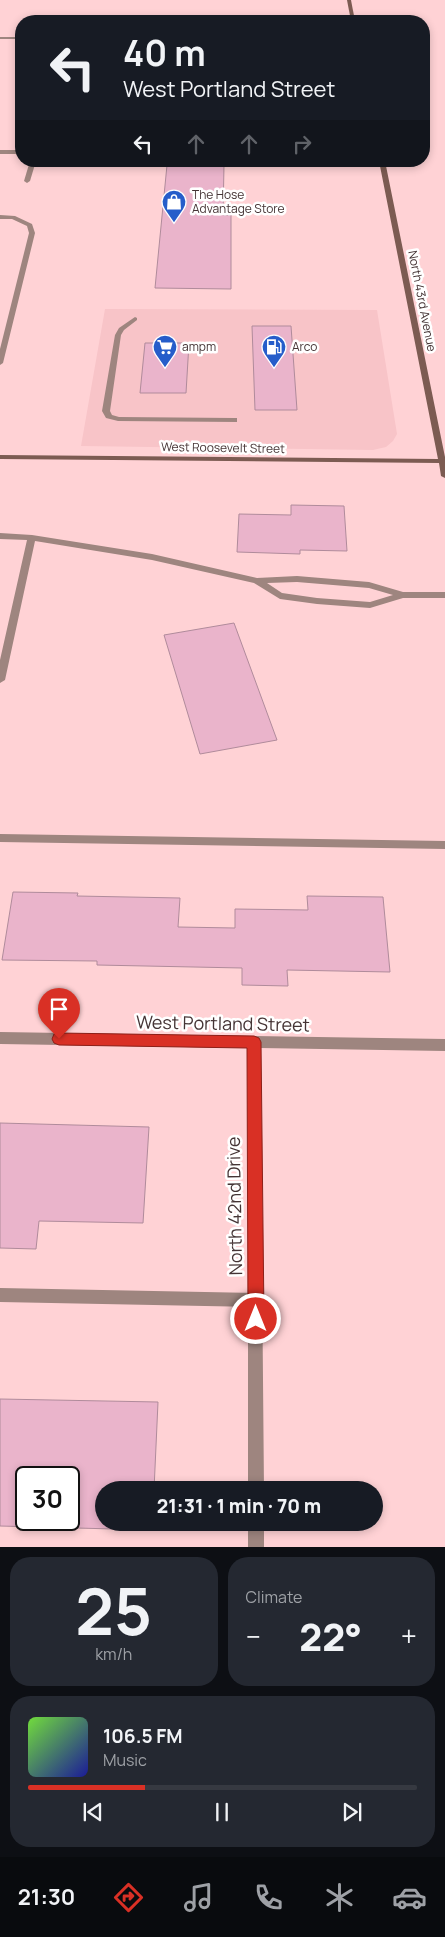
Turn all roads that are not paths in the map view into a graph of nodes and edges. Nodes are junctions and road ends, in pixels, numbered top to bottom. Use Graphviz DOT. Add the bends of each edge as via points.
graph roads {
  1 [pos="349,0"];
  2 [pos="352,15"];
  3 [pos="0,38"];
  4 [pos="15,38"];
  5 [pos="0,152"];
  6 [pos="15,152"];
  7 [pos="31,167"];
  8 [pos="383,167"];
  9 [pos="27,181"];
  10 [pos="0,217"];
  11 [pos="135,319"];
  12 [pos="0,363"];
  13 [pos="234,420"];
  14 [pos="0,457"];
  15 [pos="443,461"];
  16 [pos="445,476"];
  17 [pos="0,536"];
  18 [pos="32,538"];
  19 [pos="257,581"];
  20 [pos="403,595"];
  21 [pos="445,595"];
  22 [pos="0,680"];
  23 [pos="0,838"];
  24 [pos="445,845"];
  25 [pos="0,1038"];
  26 [pos="254,1042"];
  27 [pos="445,1045"];
  28 [pos="0,1295"];
  29 [pos="256,1300"];
  30 [pos="256,1481"];
  31 [pos="256,1531"];
  32 [pos="256,1547"];
  1 -- 2 [label="main road"];
  3 -- 4 [label="street"];
  5 -- 6 [label="street"];
  7 -- 9 [label="street"];
  8 -- 15 [label="main road, North 43rd Avenue"];
  10 -- 12 [label="street" via="13,217 30,225 32,233"];
  11 -- 13 [label="street" via="118,335 106,411 110,416 118,419"];
  14 -- 15 [label="main road, West Roosevelt Street"];
  15 -- 16 [label="main road, North 43rd Avenue"];
  17 -- 18 [label="street"];
  18 -- 19 [label="street" via="152,557"];
  18 -- 22 [label="street"];
  19 -- 20 [label="street" via="297,579 369,585"];
  19 -- 20 [label="street" via="280,596 317,601 370,605"];
  20 -- 21 [label="street"];
  23 -- 24 [label="street"];
  25 -- 26 [label="street, West Portland Street"];
  26 -- 27 [label="street, West Portland Street"];
  26 -- 29 [label="street, North 42nd Drive"];
  28 -- 29 [label="street"];
  29 -- 30 [label="street, North 42nd Drive"];
  31 -- 32 [label="street"];
}
